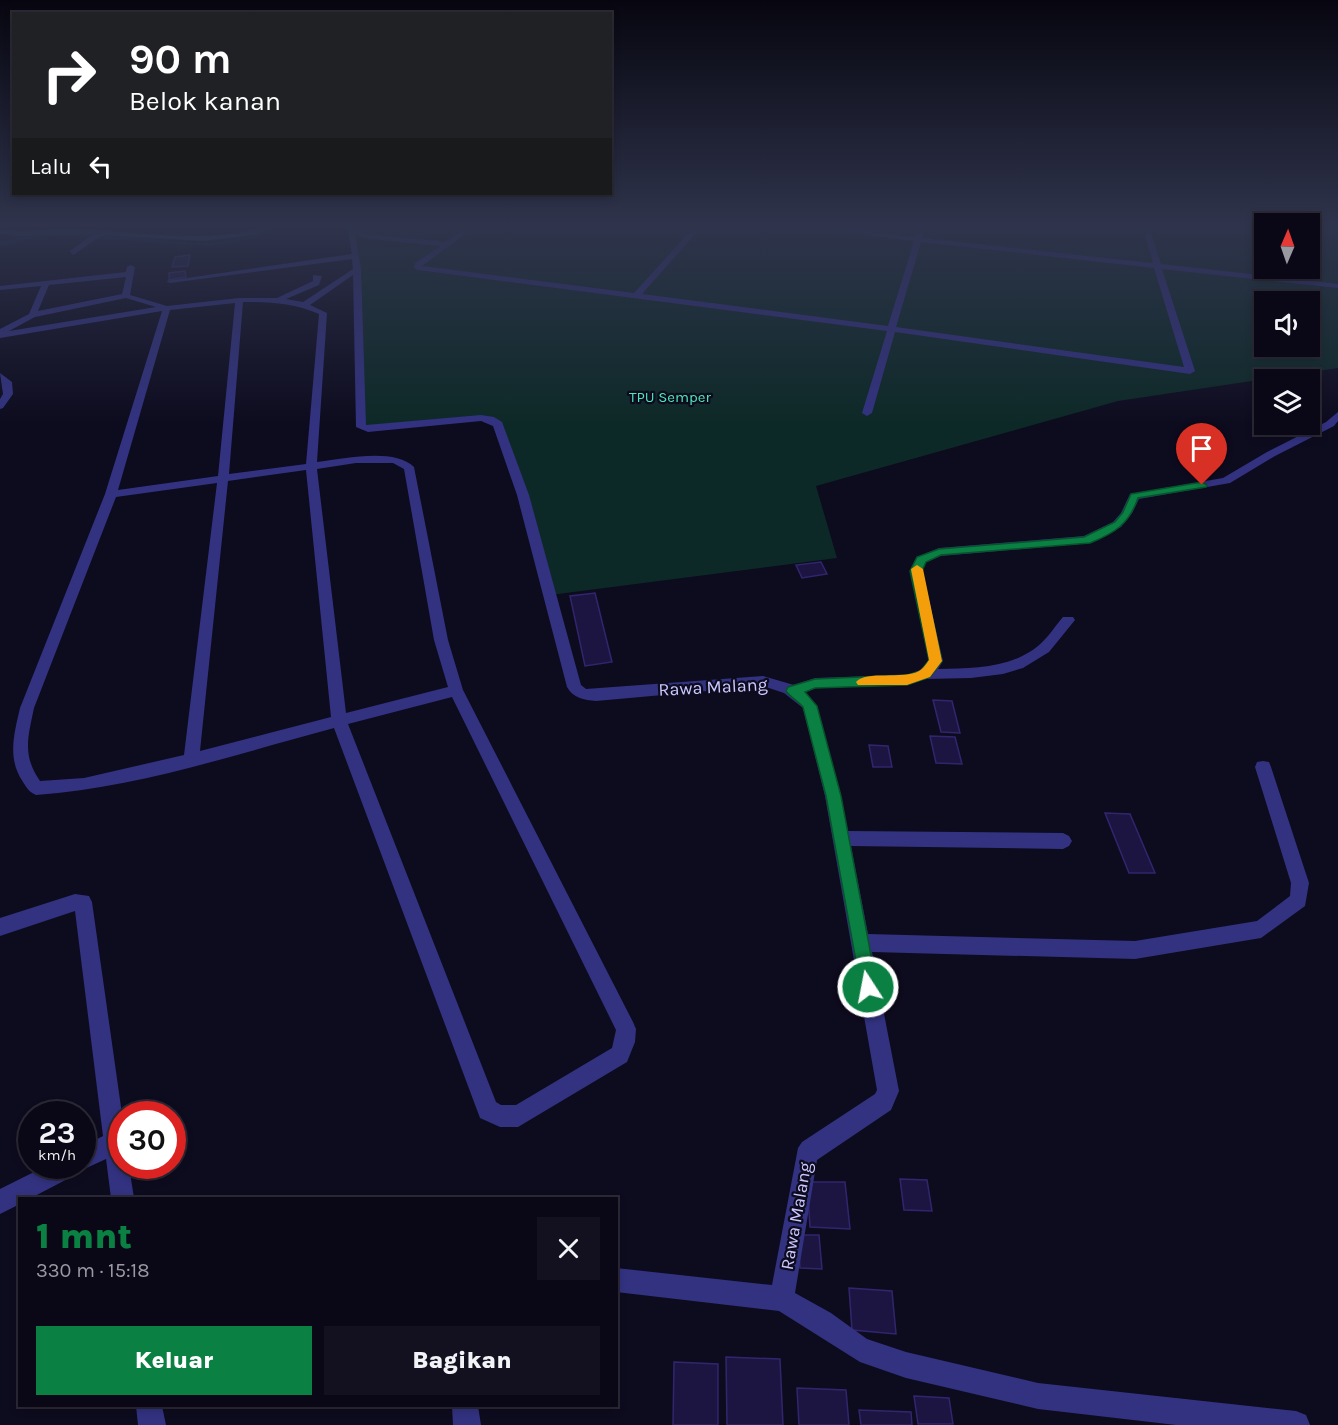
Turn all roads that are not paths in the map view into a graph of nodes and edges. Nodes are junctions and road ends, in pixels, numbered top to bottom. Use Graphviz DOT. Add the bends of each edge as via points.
graph roads {
  1 [pos="42,292"];
  2 [pos="127,292"];
  3 [pos="298,292"];
  4 [pos="320,292"];
  5 [pos="357,292"];
  6 [pos="601,292"];
  7 [pos="640,292"];
  8 [pos="902,292"];
  9 [pos="1166,292"];
  10 [pos="126,296"];
  11 [pos="636,296"];
  12 [pos="239,300"];
  13 [pos="279,300"];
  14 [pos="304,305"];
  15 [pos="167,308"];
  16 [pos="32,315"];
  17 [pos="892,329"];
  18 [pos="0,376"];
  19 [pos="4,394"];
  20 [pos="0,405"];
  21 [pos="867,413"];
  22 [pos="1338,415"];
  23 [pos="311,466"];
  24 [pos="224,477"];
  25 [pos="111,494"];
  26 [pos="1068,620"];
  27 [pos="925,674"];
  28 [pos="456,690"];
  29 [pos="792,691"];
  30 [pos="339,721"];
  31 [pos="191,760"];
  32 [pos="1263,767"];
  33 [pos="842,838"];
  34 [pos="1063,841"];
  35 [pos="0,927"];
  36 [pos="860,943"];
  37 [pos="110,1101"];
  38 [pos="44,1179"];
  39 [pos="120,1179"];
  40 [pos="122,1197"];
  41 [pos="0,1202"];
  42 [pos="618,1280"];
  43 [pos="782,1299"];
  44 [pos="149,1407"];
  45 [pos="465,1407"];
  46 [pos="152,1425"];
  47 [pos="467,1425"];
  48 [pos="1296,1425"];
  1 -- 16 [label="street"];
  2 -- 10 [label="street"];
  3 -- 13 [label="street"];
  4 -- 14 [label="street"];
  5 -- 29 [label="street, Rawa Malang" via="361,427 481,418 498,424 523,495 574,687 579,692 596,695 763,681"];
  6 -- 11 [label="street"];
  7 -- 11 [label="street"];
  8 -- 17 [label="street"];
  9 -- 17 [label="street" via="1190,371"];
  10 -- 15 [label="street"];
  10 -- 16 [label="street"];
  11 -- 17 [label="street"];
  12 -- 13 [label="street"];
  12 -- 15 [label="street"];
  12 -- 24 [label="street"];
  13 -- 14 [label="street"];
  14 -- 23 [label="street" via="323,313"];
  15 -- 16 [label="street" via="0,334"];
  15 -- 25 [label="street"];
  17 -- 21 [label="street"];
  18 -- 19 [label="street" via="7,382"];
  19 -- 20 [label="street"];
  22 -- 27 [label="street" via="1330,424 1226,481 1134,496 1119,525 1086,540 939,552 921,560 916,571 936,661"];
  23 -- 24 [label="street"];
  23 -- 28 [label="street" via="374,459 395,460 410,467 441,640"];
  23 -- 30 [label="street"];
  24 -- 25 [label="street"];
  24 -- 31 [label="street"];
  25 -- 31 [label="street" via="27,708 20,740 22,768 36,788 84,785"];
  26 -- 27 [label="street" via="1043,649 1021,663 980,672"];
  27 -- 29 [label="street" via="907,680 815,683"];
  28 -- 30 [label="street"];
  28 -- 30 [label="street" via="626,1029 620,1055 518,1116 500,1116 488,1110"];
  29 -- 33 [label="street, Rawa Malang" via="810,706"];
  30 -- 31 [label="street"];
  32 -- 36 [label="street" via="1300,883 1299,900 1262,929 1135,950"];
  33 -- 34 [label="street"];
  33 -- 36 [label="street, Rawa Malang"];
  35 -- 37 [label="street" via="83,902"];
  36 -- 43 [label="street, Rawa Malang" via="888,1091 884,1102 806,1156"];
  38 -- 41 [label="street"];
  39 -- 40 [label="street"];
  42 -- 43 [label="street"];
  43 -- 48 [label="street" via="860,1348 906,1365 1038,1396"];
  44 -- 46 [label="street"];
  45 -- 47 [label="street"];
}
